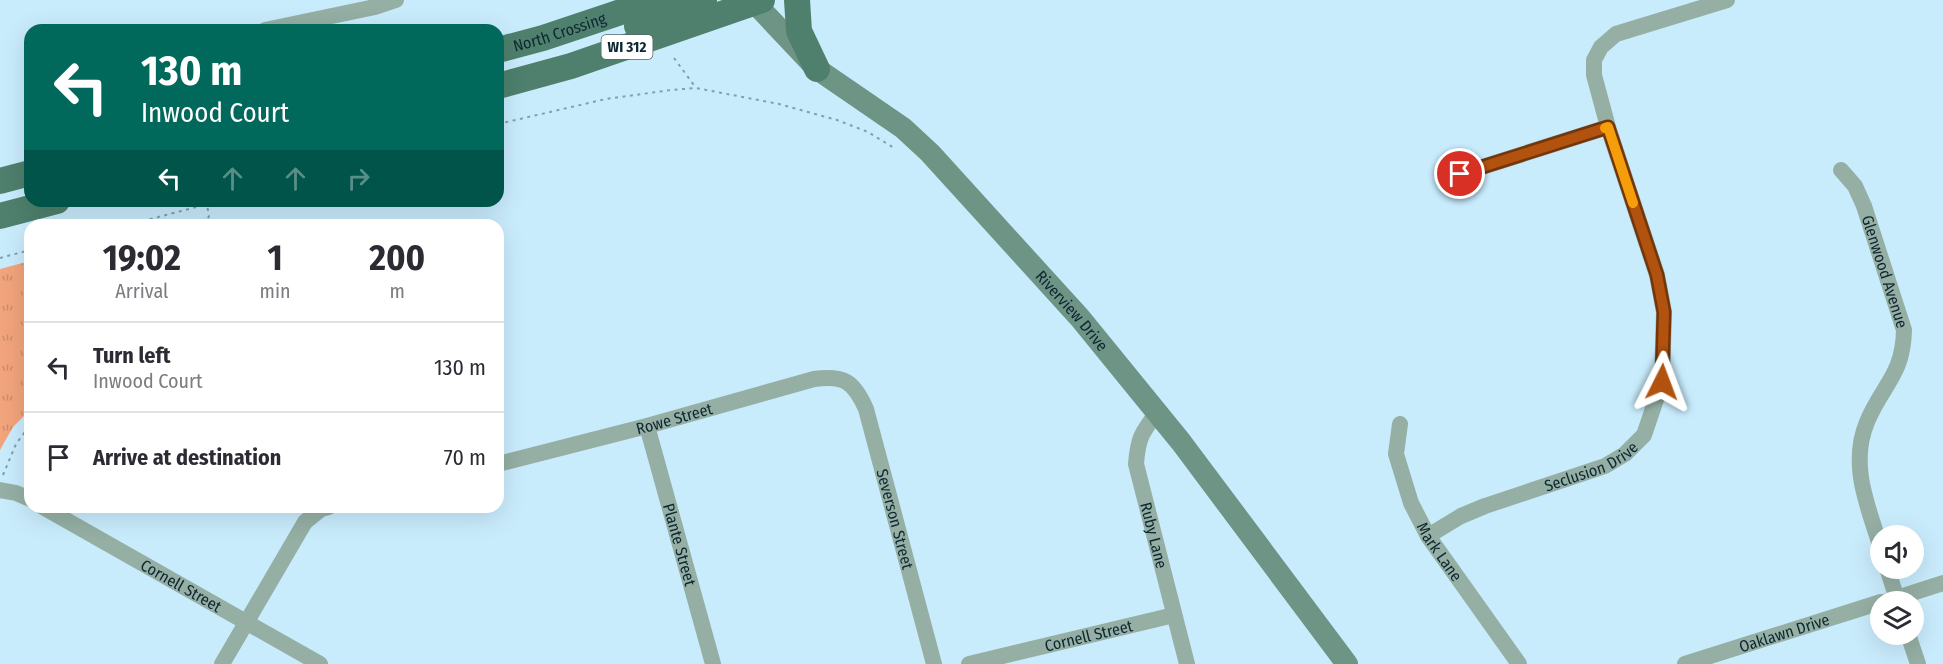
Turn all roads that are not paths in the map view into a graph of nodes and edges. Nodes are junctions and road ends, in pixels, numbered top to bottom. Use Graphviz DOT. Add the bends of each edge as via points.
graph roads {
  1 [pos="396,0"];
  2 [pos="704,0"];
  3 [pos="796,0"];
  4 [pos="1727,0"];
  5 [pos="756,1"];
  6 [pos="651,2"];
  7 [pos="294,24"];
  8 [pos="504,48"];
  9 [pos="817,69"];
  10 [pos="504,83"];
  11 [pos="504,83"];
  12 [pos="1608,127"];
  13 [pos="1841,170"];
  14 [pos="1460,174"];
  15 [pos="24,175"];
  16 [pos="0,181"];
  17 [pos="34,207"];
  18 [pos="0,216"];
  19 [pos="848,381"];
  20 [pos="1157,413"];
  21 [pos="1400,424"];
  22 [pos="647,426"];
  23 [pos="504,462"];
  24 [pos="54,513"];
  25 [pos="316,513"];
  26 [pos="1874,525"];
  27 [pos="1428,536"];
  28 [pos="1943,583"];
  29 [pos="1919,591"];
  30 [pos="1870,607"];
  31 [pos="1174,615"];
  32 [pos="246,622"];
  33 [pos="1912,645"];
  34 [pos="222,664"];
  35 [pos="320,664"];
  36 [pos="713,664"];
  37 [pos="934,664"];
  38 [pos="969,664"];
  39 [pos="1187,664"];
  40 [pos="1347,664"];
  41 [pos="1519,664"];
  42 [pos="1685,664"];
  43 [pos="1918,664"];
  1 -- 7 [label="street"];
  2 -- 10 [label="main road"];
  3 -- 9 [label="main road" via="799,31"];
  4 -- 12 [label="street, Seclusion Drive" via="1616,34 1601,46 1594,60 1594,75"];
  5 -- 9 [label="street, Riverview Drive"];
  5 -- 11 [label="main road, WI 312" via="571,66"];
  6 -- 8 [label="main road, North Crossing / WI 312"];
  9 -- 20 [label="street, Riverview Drive" via="903,128 930,153 1080,318"];
  12 -- 14 [label="street"];
  12 -- 27 [label="street, Seclusion Drive" via="1657,275 1664,312 1662,382 1644,435 1625,454 1605,466 1485,506"];
  13 -- 26 [label="street, Glenwood Avenue" via="1855,186 1864,206 1904,330 1904,349 1895,375 1867,420 1858,459"];
  15 -- 16 [label="main road"];
  17 -- 18 [label="main road"];
  19 -- 22 [label="street, Rowe Street" via="814,379"];
  19 -- 37 [label="street, Severson Street" via="859,392 866,409"];
  20 -- 31 [label="street, Ruby Lane" via="1137,444 1136,464"];
  20 -- 40 [label="street, Riverview Drive"];
  21 -- 27 [label="street, Mark Lane" via="1396,454 1411,503"];
  22 -- 23 [label="street, Rowe Street"];
  22 -- 36 [label="street, Plante Street"];
  24 -- 32 [label="street, Cornell Street"];
  25 -- 32 [label="street" via="305,522"];
  27 -- 41 [label="street, Mark Lane"];
  28 -- 29 [label="street, Oaklawn Drive"];
  30 -- 42 [label="street, Oaklawn Drive"];
  31 -- 38 [label="street, Cornell Street"];
  31 -- 39 [label="street, Ruby Lane"];
  32 -- 34 [label="street"];
  32 -- 35 [label="street, Cornell Street"];
  33 -- 43 [label="street"];
}
